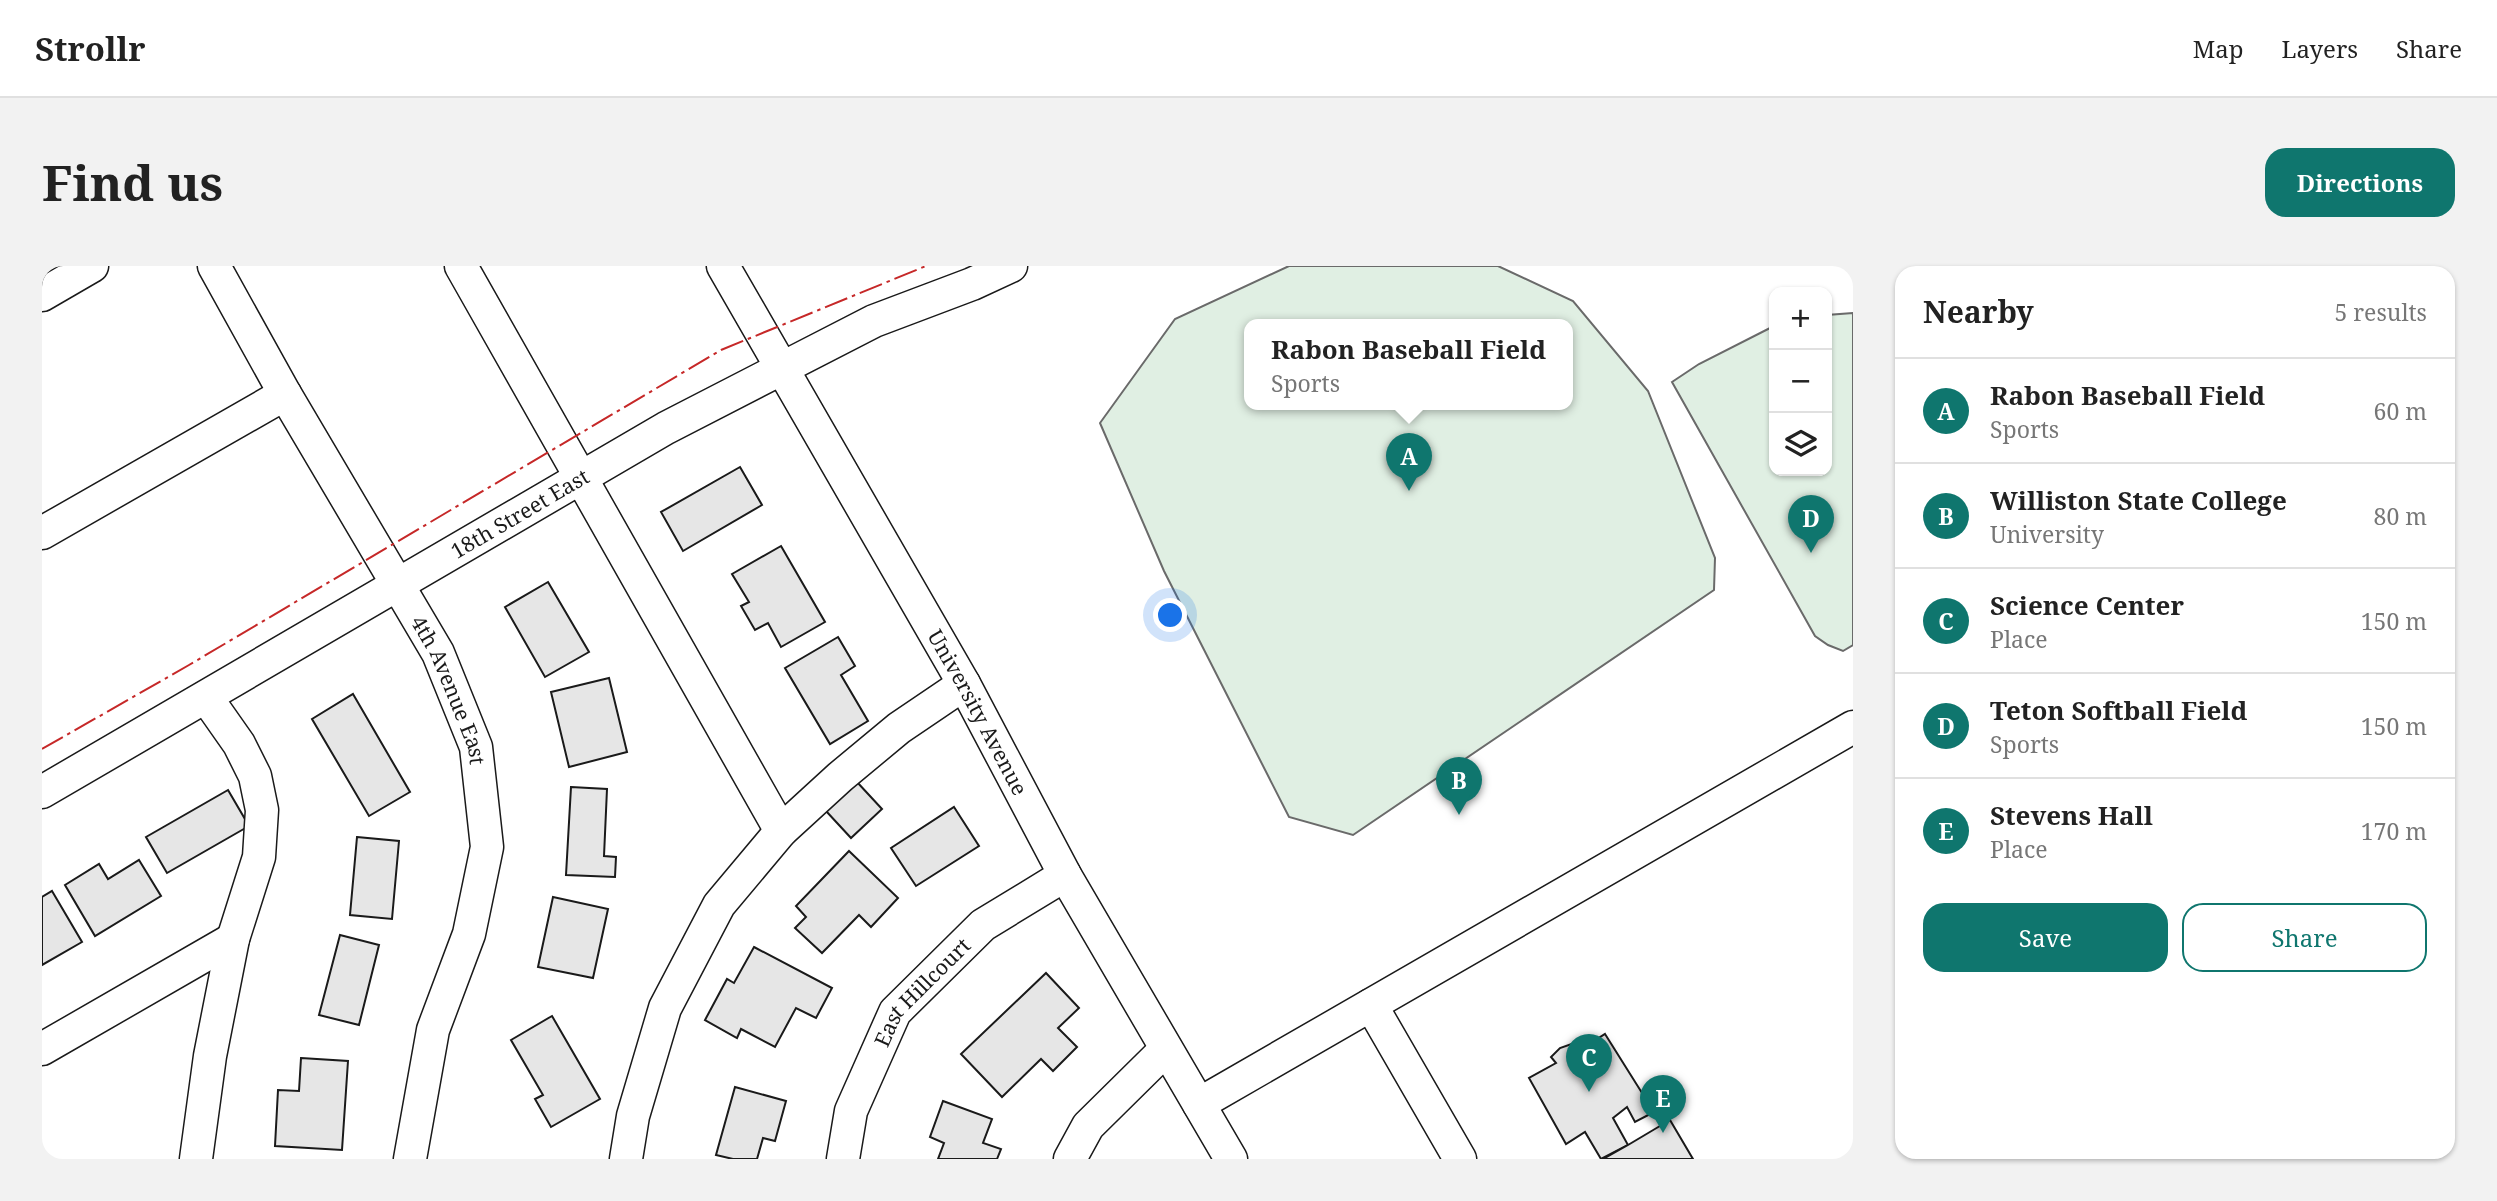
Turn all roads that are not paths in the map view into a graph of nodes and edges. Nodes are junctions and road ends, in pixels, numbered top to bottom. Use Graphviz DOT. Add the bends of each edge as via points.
graph roads {
  1 [pos="92,266"];
  2 [pos="214,266"];
  3 [pos="461,266"];
  4 [pos="723,266"];
  5 [pos="1004,268"];
  6 [pos="42,295"];
  7 [pos="782,368"];
  8 [pos="285,394"];
  9 [pos="581,477"];
  10 [pos="42,533"];
  11 [pos="398,585"];
  12 [pos="964,684"];
  13 [pos="206,696"];
  14 [pos="1853,727"];
  15 [pos="42,792"];
  16 [pos="781,831"];
  17 [pos="1065,875"];
  18 [pos="233,939"];
  19 [pos="1371,1005"];
  20 [pos="42,1049"];
  21 [pos="1166,1049"];
  22 [pos="1199,1104"];
  23 [pos="195,1159"];
  24 [pos="410,1159"];
  25 [pos="626,1159"];
  26 [pos="843,1159"];
  27 [pos="1070,1159"];
  28 [pos="1231,1159"];
  29 [pos="1460,1159"];
  1 -- 6 [label="street"];
  2 -- 8 [label="street, 4th Avenue East"];
  3 -- 9 [label="street"];
  4 -- 7 [label="street, University Avenue"];
  5 -- 7 [label="street, 18th Street East" via="874,321"];
  7 -- 9 [label="street, 18th Street East"];
  7 -- 12 [label="street, University Avenue"];
  8 -- 10 [label="street"];
  8 -- 11 [label="street, 4th Avenue East"];
  9 -- 11 [label="street, 18th Street East"];
  9 -- 16 [label="street"];
  11 -- 13 [label="street, 18th Street East"];
  11 -- 24 [label="street, 4th Avenue East" via="438,653 476,747 487,847 469,934 433,1030"];
  12 -- 16 [label="street" via="899,727"];
  12 -- 17 [label="street, University Avenue"];
  13 -- 15 [label="street, 18th Street East"];
  13 -- 18 [label="street" via="245,755 262,810 259,857"];
  14 -- 19 [label="street"];
  16 -- 25 [label="street" via="719,905 665,1009 633,1116"];
  17 -- 21 [label="street, University Avenue"];
  17 -- 26 [label="street, East Hillcourt" via="983,925 895,1012 851,1111"];
  18 -- 20 [label="street"];
  18 -- 23 [label="street"];
  19 -- 22 [label="street"];
  19 -- 29 [label="street"];
  21 -- 22 [label="street, University Avenue"];
  21 -- 27 [label="street" via="1088,1126"];
  22 -- 28 [label="street, University Avenue"];
}
